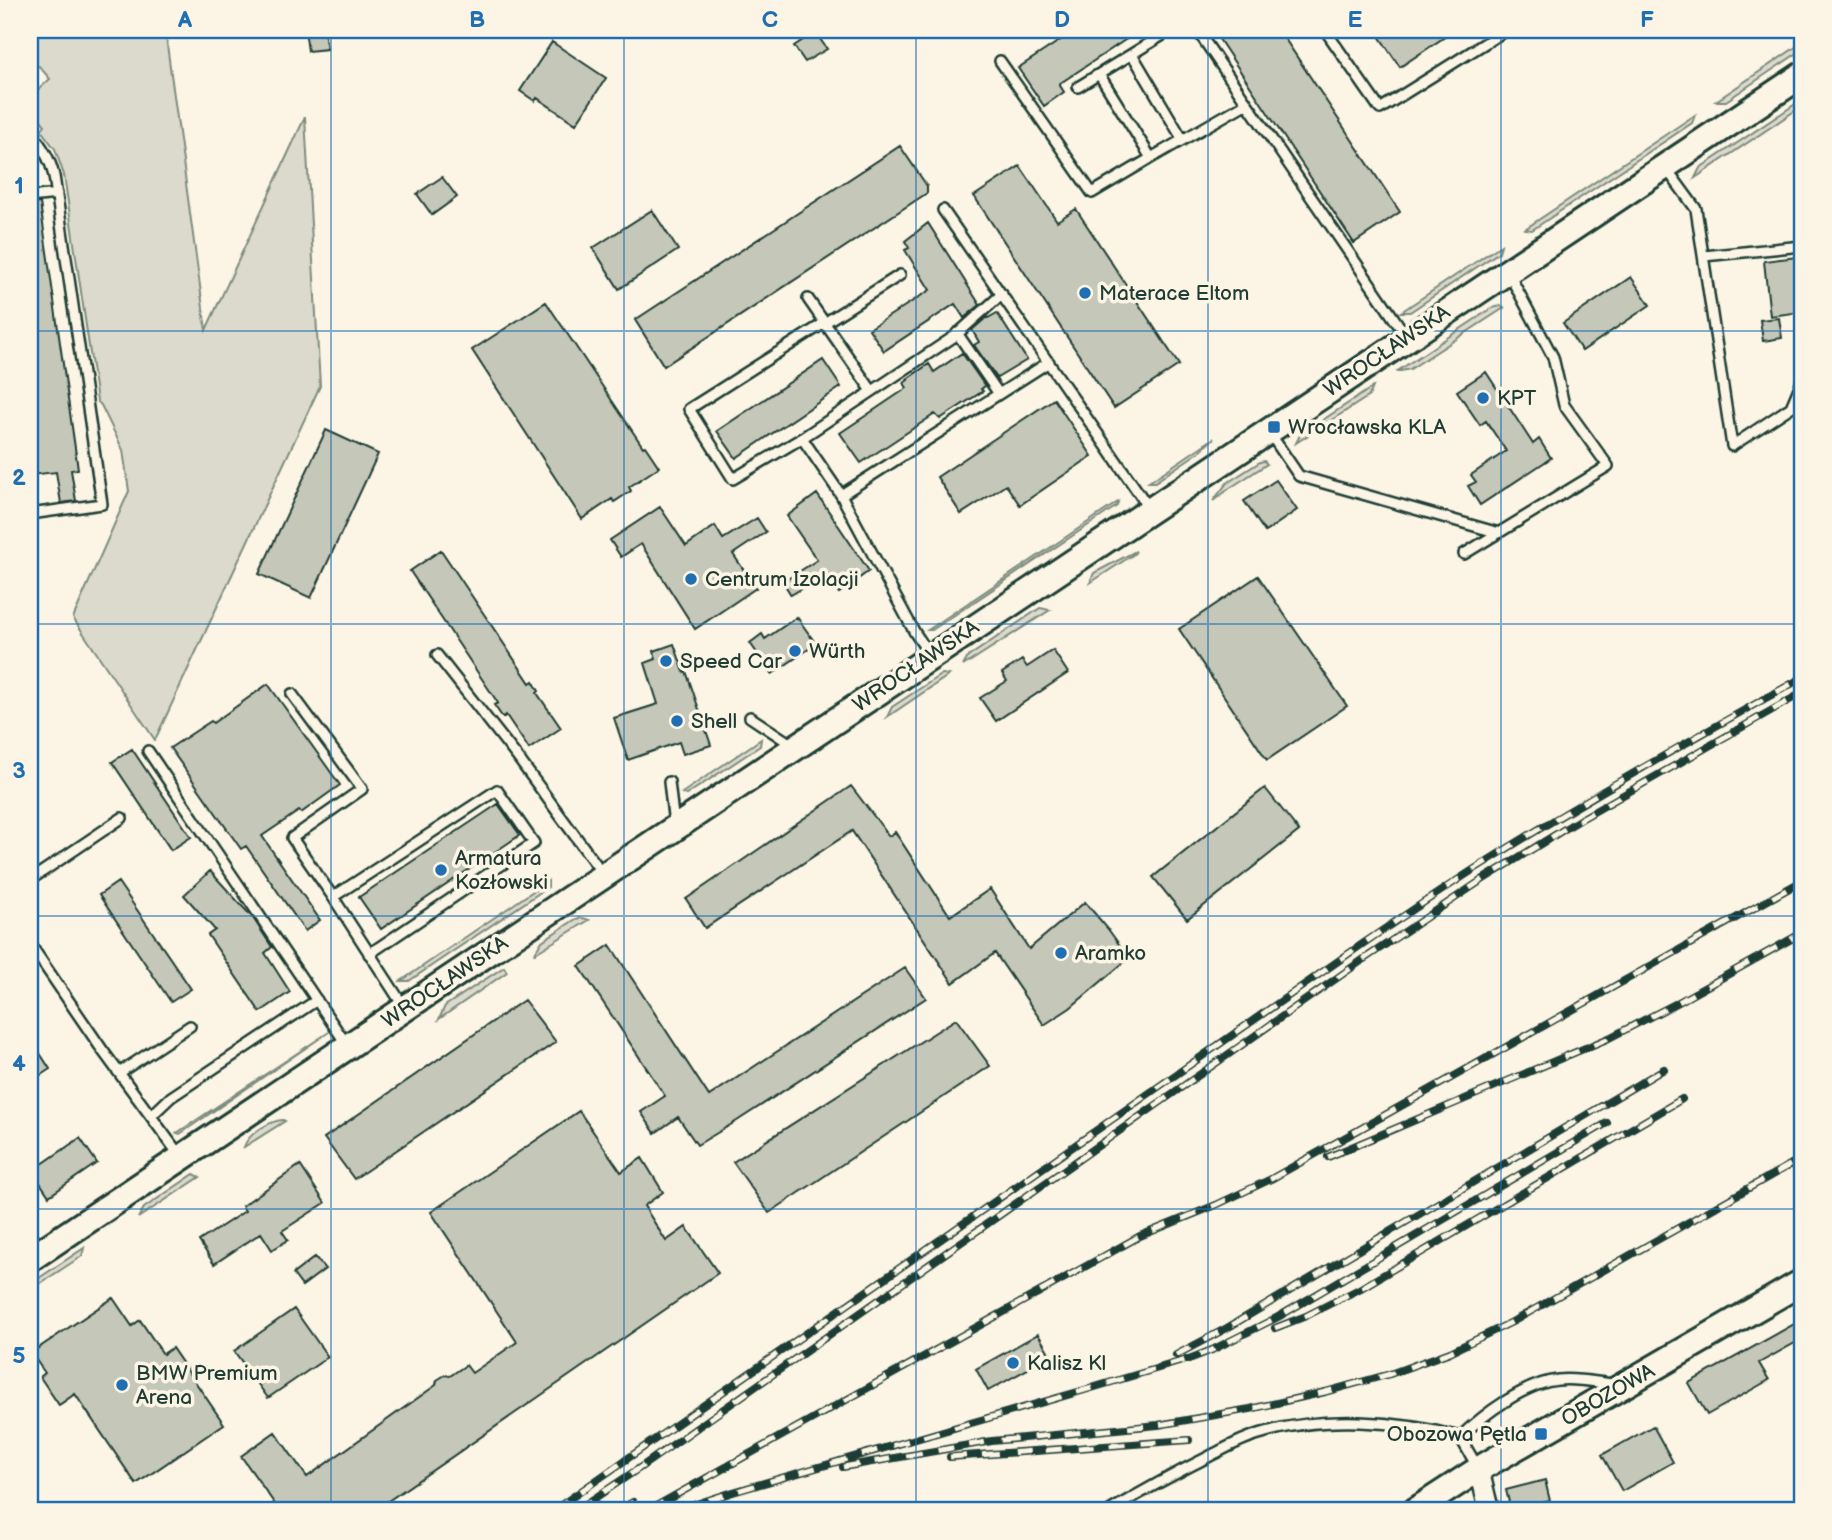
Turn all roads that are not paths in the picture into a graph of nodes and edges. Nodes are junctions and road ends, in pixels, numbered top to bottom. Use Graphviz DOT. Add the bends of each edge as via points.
graph roads {
  1 [pos="1171,30"];
  2 [pos="1197,30"];
  3 [pos="1325,30"];
  4 [pos="1506,30"];
  5 [pos="1132,54"];
  6 [pos="1000,61"];
  7 [pos="1099,74"];
  8 [pos="1802,75"];
  9 [pos="1078,86"];
  10 [pos="1247,103"];
  11 [pos="30,132"];
  12 [pos="1183,140"];
  13 [pos="1151,158"];
  14 [pos="1665,166"];
  15 [pos="57,194"];
  16 [pos="30,197"];
  17 [pos="943,211"];
  18 [pos="1802,246"];
  19 [pos="1703,256"];
  20 [pos="1507,271"];
  21 [pos="900,275"];
  22 [pos="1002,295"];
  23 [pos="808,299"];
  24 [pos="825,322"];
  25 [pos="957,333"];
  26 [pos="1407,338"];
  27 [pos="1049,362"];
  28 [pos="1802,381"];
  29 [pos="872,391"];
  30 [pos="999,394"];
  31 [pos="1268,430"];
  32 [pos="802,438"];
  33 [pos="841,495"];
  34 [pos="1150,510"];
  35 [pos="30,514"];
  36 [pos="1499,533"];
  37 [pos="1464,554"];
  38 [pos="437,655"];
  39 [pos="931,657"];
  40 [pos="292,694"];
  41 [pos="750,717"];
  42 [pos="796,747"];
  43 [pos="148,751"];
  44 [pos="669,782"];
  45 [pos="122,818"];
  46 [pos="674,828"];
  47 [pos="604,875"];
  48 [pos="30,880"];
  49 [pos="333,897"];
  50 [pos="30,944"];
  51 [pos="369,954"];
  52 [pos="317,1000"];
  53 [pos="405,1009"];
  54 [pos="190,1026"];
  55 [pos="348,1046"];
  56 [pos="119,1073"];
  57 [pos="151,1116"];
  58 [pos="181,1158"];
  59 [pos="30,1259"];
  60 [pos="1802,1282"];
  61 [pos="1624,1385"];
  62 [pos="1460,1437"];
  63 [pos="1479,1469"];
  64 [pos="1111,1510"];
  65 [pos="1416,1510"];
  66 [pos="1489,1510"];
  1 -- 5 [label="lane"];
  2 -- 10 [label="lane"];
  3 -- 4 [label="lane" via="1380,109"];
  5 -- 7 [label="lane"];
  5 -- 12 [label="lane"];
  6 -- 13 [label="lane" via="1092,193"];
  7 -- 9 [label="lane"];
  7 -- 13 [label="lane"];
  8 -- 14 [label="street, WROCŁAWSKA"];
  10 -- 12 [label="lane"];
  10 -- 26 [label="lane"];
  11 -- 15 [label="lane" via="51,163"];
  12 -- 13 [label="lane"];
  14 -- 19 [label="lane" via="1696,209"];
  14 -- 20 [label="street, WROCŁAWSKA"];
  15 -- 16 [label="lane"];
  15 -- 35 [label="lane" via="102,504"];
  17 -- 22 [label="lane"];
  18 -- 19 [label="lane"];
  19 -- 28 [label="lane" via="1732,446 1791,407"];
  20 -- 26 [label="street, WROCŁAWSKA"];
  20 -- 36 [label="lane" via="1553,357 1564,405 1608,466"];
  21 -- 24 [label="lane"];
  22 -- 25 [label="lane"];
  22 -- 27 [label="lane"];
  23 -- 24 [label="lane"];
  24 -- 29 [label="lane"];
  24 -- 32 [label="lane" via="690,409 733,479"];
  25 -- 29 [label="lane"];
  25 -- 30 [label="lane"];
  26 -- 31 [label="street, WROCŁAWSKA"];
  27 -- 30 [label="lane"];
  27 -- 34 [label="lane"];
  29 -- 32 [label="lane"];
  30 -- 33 [label="lane"];
  31 -- 34 [label="street, WROCŁAWSKA"];
  31 -- 36 [label="lane" via="1299,476"];
  32 -- 33 [label="lane"];
  33 -- 39 [label="lane"];
  34 -- 39 [label="street, WROCŁAWSKA"];
  36 -- 37 [label="lane"];
  38 -- 47 [label="lane"];
  39 -- 42 [label="street, WROCŁAWSKA"];
  40 -- 49 [label="lane" via="362,789 292,838"];
  41 -- 42 [label="lane"];
  42 -- 46 [label="street, WROCŁAWSKA"];
  43 -- 52 [label="lane"];
  44 -- 46 [label="lane"];
  45 -- 48 [label="lane"];
  46 -- 47 [label="street, WROCŁAWSKA"];
  47 -- 53 [label="street, WROCŁAWSKA"];
  49 -- 51 [label="lane"];
  49 -- 51 [label="lane" via="497,790 534,843"];
  50 -- 56 [label="lane"];
  51 -- 53 [label="lane"];
  52 -- 55 [label="lane"];
  52 -- 57 [label="lane" via="171,1097"];
  53 -- 55 [label="street, WROCŁAWSKA"];
  54 -- 56 [label="lane"];
  55 -- 58 [label="street, WROCŁAWSKA"];
  56 -- 57 [label="lane"];
  57 -- 58 [label="lane"];
  58 -- 59 [label="street, WROCŁAWSKA"];
  60 -- 61 [label="street, OBOZOWA"];
  61 -- 62 [label="lane" via="1543,1382 1489,1412"];
  61 -- 63 [label="street, OBOZOWA"];
  62 -- 63 [label="lane"];
  62 -- 64 [label="lane" via="1384,1423 1276,1429 1237,1442"];
  63 -- 65 [label="street, OBOZOWA"];
  63 -- 66 [label="street"];
}
